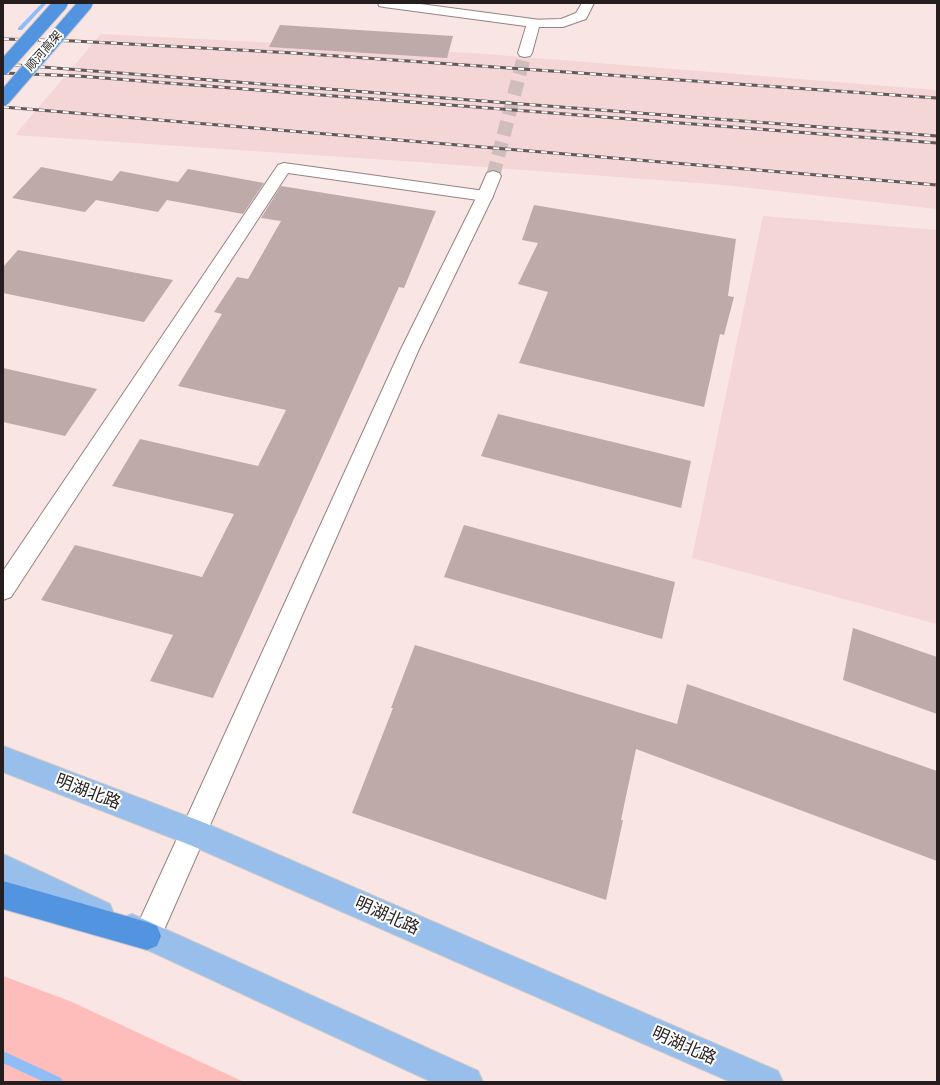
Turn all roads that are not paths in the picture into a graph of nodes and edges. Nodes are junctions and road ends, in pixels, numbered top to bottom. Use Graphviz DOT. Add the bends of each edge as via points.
graph roads {
  1 [pos="62,3"];
  2 [pos="86,3"];
  3 [pos="384,3"];
  4 [pos="588,3"];
  5 [pos="533,23"];
  6 [pos="525,53"];
  7 [pos="3,68"];
  8 [pos="3,99"];
  9 [pos="3,590"];
  10 [pos="3,759"];
  11 [pos="195,833"];
  12 [pos="3,868"];
  13 [pos="3,894"];
  14 [pos="147,936"];
  15 [pos="467,1082"];
  16 [pos="767,1082"];
  1 -- 7 [label="highway, 顺河高架, bridge"];
  2 -- 8 [label="highway, 顺河高架, bridge"];
  3 -- 5 [label="street"];
  4 -- 5 [label="street" via="580,16 563,23"];
  5 -- 6 [label="street"];
  9 -- 11 [label="street" via="284,168 489,186 410,350"];
  10 -- 11 [label="main road, 明湖北路"];
  11 -- 14 [label="street"];
  11 -- 16 [label="main road, 明湖北路"];
  12 -- 14 [label="main road"];
  13 -- 14 [label="highway"];
  14 -- 15 [label="main road"];
}
